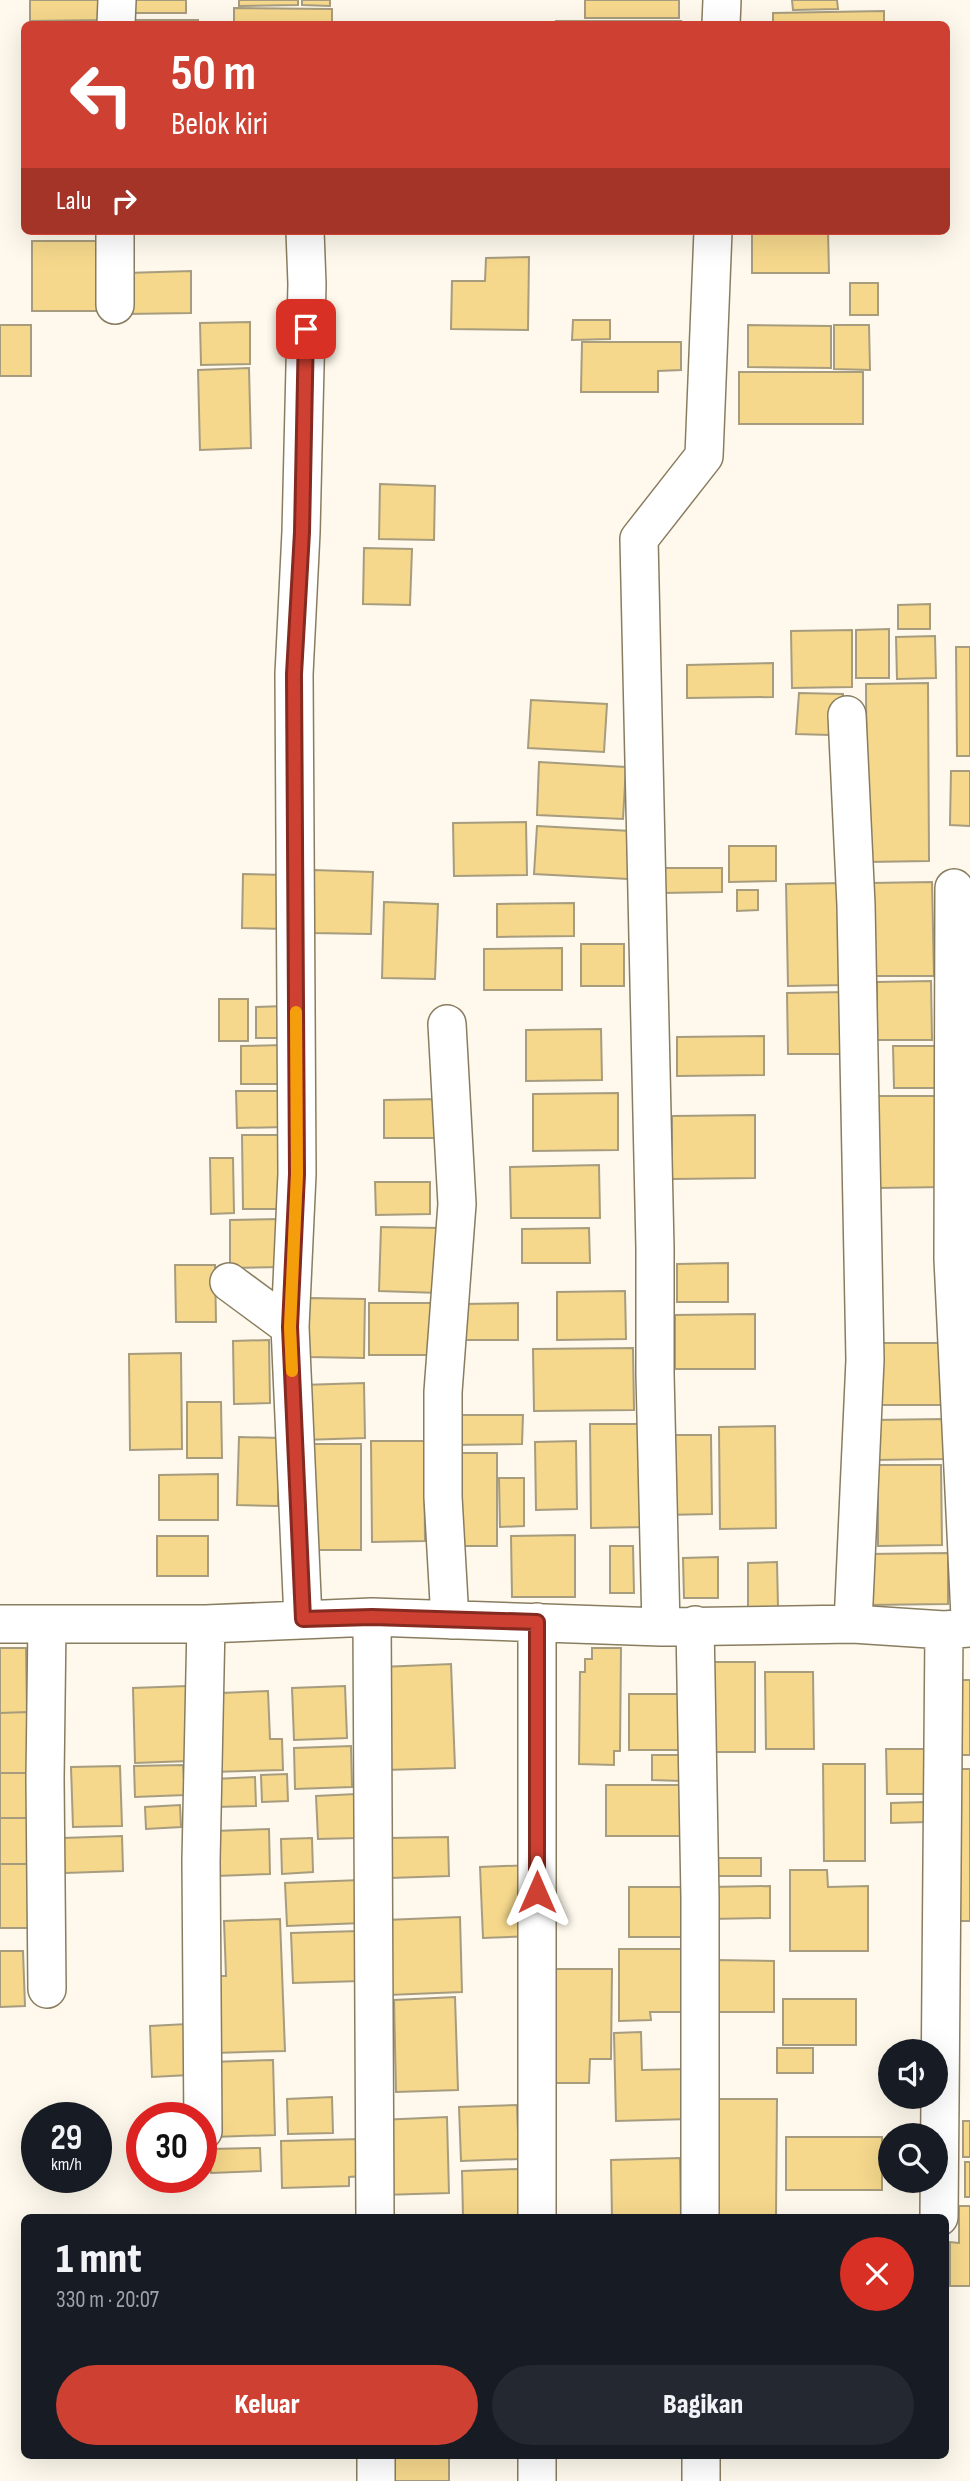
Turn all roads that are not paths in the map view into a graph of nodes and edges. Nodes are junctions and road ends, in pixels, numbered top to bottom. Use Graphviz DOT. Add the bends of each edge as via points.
graph roads {
  1 [pos="117,0"];
  2 [pos="722,0"];
  3 [pos="116,21"];
  4 [pos="721,21"];
  5 [pos="115,235"];
  6 [pos="305,235"];
  7 [pos="713,235"];
  8 [pos="116,305"];
  9 [pos="847,715"];
  10 [pos="954,888"];
  11 [pos="447,1024"];
  12 [pos="229,1282"];
  13 [pos="290,1327"];
  14 [pos="372,1617"];
  15 [pos="303,1619"];
  16 [pos="450,1620"];
  17 [pos="537,1622"];
  18 [pos="853,1623"];
  19 [pos="0,1624"];
  20 [pos="47,1624"];
  21 [pos="206,1624"];
  22 [pos="961,1625"];
  23 [pos="678,1626"];
  24 [pos="47,1989"];
  25 [pos="203,2102"];
  26 [pos="375,2214"];
  27 [pos="537,2214"];
  28 [pos="700,2214"];
  29 [pos="939,2214"];
  30 [pos="376,2459"];
  31 [pos="537,2459"];
  32 [pos="701,2459"];
  33 [pos="376,2481"];
  34 [pos="537,2481"];
  35 [pos="701,2481"];
  1 -- 3 [label="street"];
  2 -- 4 [label="street"];
  5 -- 8 [label="street"];
  6 -- 13 [label="street" via="304,451 294,674 297,1174"];
  7 -- 23 [label="street" via="705,456 639,539"];
  9 -- 18 [label="street" via="856,905 865,1360"];
  10 -- 22 [label="street" via="953,1259"];
  11 -- 16 [label="street" via="457,1204 443,1392"];
  12 -- 13 [label="street"];
  13 -- 15 [label="street"];
  14 -- 15 [label="street"];
  14 -- 16 [label="street"];
  14 -- 26 [label="street"];
  15 -- 21 [label="street"];
  16 -- 17 [label="street"];
  17 -- 23 [label="street"];
  17 -- 27 [label="street"];
  18 -- 22 [label="street"];
  18 -- 23 [label="street"];
  19 -- 20 [label="street"];
  20 -- 21 [label="street"];
  20 -- 24 [label="street"];
  21 -- 25 [label="street"];
  22 -- 29 [label="street"];
  23 -- 28 [label="street" via="700,1898"];
  30 -- 33 [label="street"];
  31 -- 34 [label="street"];
  32 -- 35 [label="street"];
}
